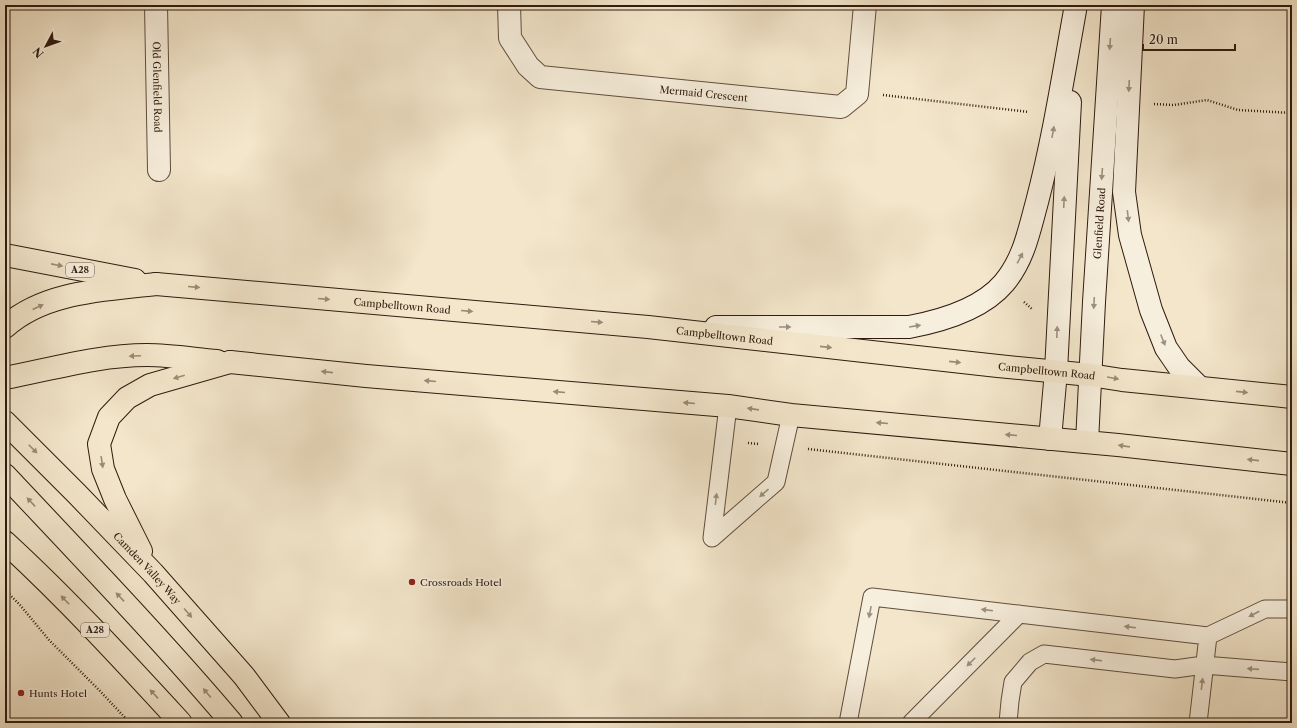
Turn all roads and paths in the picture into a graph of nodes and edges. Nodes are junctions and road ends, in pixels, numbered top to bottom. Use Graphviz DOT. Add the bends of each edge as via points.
graph roads {
  1 [pos="156,5"];
  2 [pos="510,5"];
  3 [pos="865,5"];
  4 [pos="1076,5"];
  5 [pos="1113,5"];
  6 [pos="1133,5"];
  7 [pos="878,94"];
  8 [pos="1151,104"];
  9 [pos="1036,112"];
  10 [pos="1292,113"];
  11 [pos="158,170"];
  12 [pos="5,255"];
  13 [pos="156,284"];
  14 [pos="5,327"];
  15 [pos="648,327"];
  16 [pos="230,362"];
  17 [pos="1056,371"];
  18 [pos="1090,374"];
  19 [pos="5,378"];
  20 [pos="1198,387"];
  21 [pos="1292,397"];
  22 [pos="728,406"];
  23 [pos="791,415"];
  24 [pos="5,422"];
  25 [pos="1050,439"];
  26 [pos="724,441"];
  27 [pos="1087,442"];
  28 [pos="784,446"];
  29 [pos="1292,464"];
  30 [pos="5,475"];
  31 [pos="1292,503"];
  32 [pos="5,542"];
  33 [pos="153,573"];
  34 [pos="5,590"];
  35 [pos="1292,609"];
  36 [pos="1018,614"];
  37 [pos="1208,636"];
  38 [pos="1204,665"];
  39 [pos="1292,672"];
  40 [pos="130,723"];
  41 [pos="181,723"];
  42 [pos="232,723"];
  43 [pos="279,723"];
  44 [pos="848,723"];
  45 [pos="911,723"];
  46 [pos="1008,723"];
  47 [pos="1198,723"];
  1 -- 11 [label="main road, Old Glenfield Road"];
  2 -- 3 [label="main road, Mermaid Crescent" via="510,38 528,66 540,78 840,107 857,94"];
  15 -- 4 [label="main road, one-way" via="909,327 928,324 967,310 982,301 1003,284 1025,248 1047,164"];
  17 -- 4 [label="main road, one-way"];
  5 -- 18 [label="main road, Glenfield Road, one-way"];
  6 -- 20 [label="main road, one-way" via="1124,192 1130,235 1151,310 1166,348 1179,367"];
  7 -- 9 [label="path"];
  8 -- 10 [label="path" via="1207,100 1238,110"];
  12 -- 13 [label="main road, A28, one-way"];
  14 -- 13 [label="main road, one-way" via="13,319 40,305 70,295"];
  13 -- 15 [label="main road, Campbelltown Road, one-way"];
  15 -- 17 [label="main road, Campbelltown Road, one-way"];
  16 -- 19 [label="main road, one-way" via="148,355 124,356 74,363"];
  22 -- 16 [label="main road, one-way" via="373,377"];
  16 -- 33 [label="main road, one-way" via="150,385 127,398 109,418 99,444 103,469 115,499"];
  17 -- 18 [label="main road, Campbelltown Road"];
  17 -- 25 [label="main road"];
  18 -- 20 [label="main road, Campbelltown Road, one-way" via="1122,380"];
  18 -- 27 [label="main road, Glenfield Road"];
  20 -- 21 [label="main road, Campbelltown Road, one-way"];
  23 -- 22 [label="main road, one-way"];
  22 -- 26 [label="lane"];
  25 -- 23 [label="main road, one-way"];
  23 -- 28 [label="lane"];
  24 -- 33 [label="main road, Camden Valley Way, one-way"];
  25 -- 27 [label="main road"];
  26 -- 28 [label="path"];
  28 -- 26 [label="lane, one-way" via="776,482 712,538"];
  29 -- 27 [label="main road, one-way"];
  28 -- 31 [label="path"];
  42 -- 30 [label="main road, one-way" via="121,597"];
  41 -- 32 [label="main road, A28, one-way" via="109,645"];
  33 -- 43 [label="main road, Camden Valley Way, one-way" via="244,676"];
  34 -- 40 [label="path" via="49,640"];
  35 -- 37 [label="lane, one-way" via="1265,609"];
  37 -- 36 [label="lane, one-way"];
  36 -- 44 [label="lane, one-way" via="872,597"];
  36 -- 45 [label="lane, one-way"];
  37 -- 38 [label="lane"];
  39 -- 38 [label="lane, one-way"];
  38 -- 46 [label="lane, one-way" via="1175,669 1044,654 1030,662 1013,682"];
  47 -- 38 [label="lane, one-way"];
}
